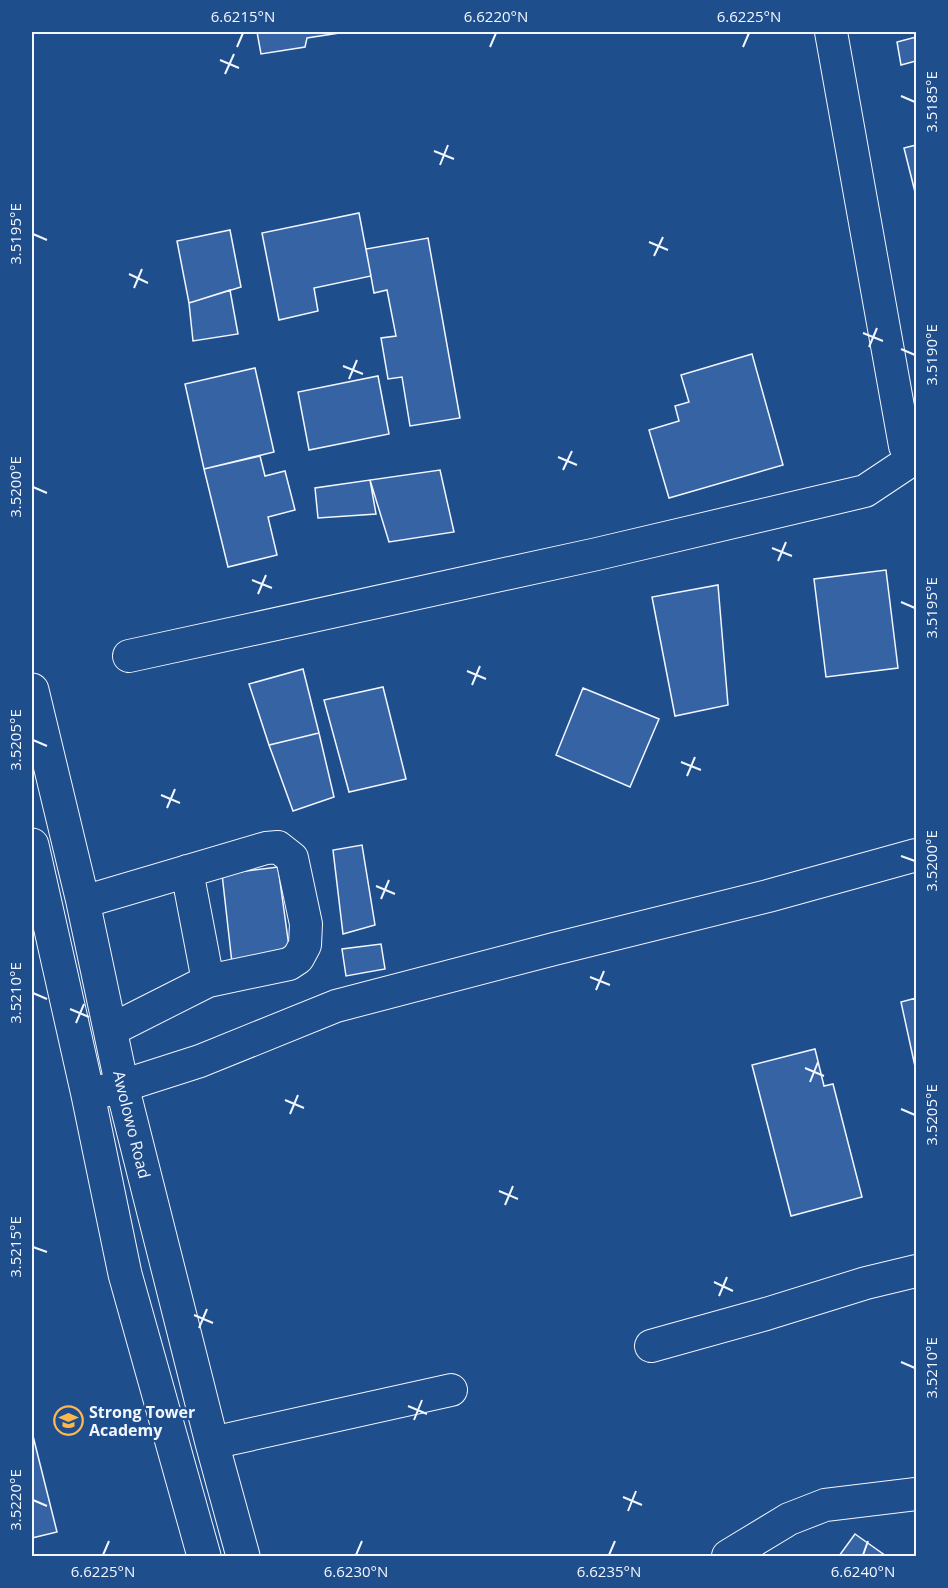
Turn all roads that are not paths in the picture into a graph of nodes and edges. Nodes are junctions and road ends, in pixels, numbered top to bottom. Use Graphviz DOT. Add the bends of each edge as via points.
graph roads {
  1 [pos="831,32"];
  2 [pos="916,457"];
  3 [pos="129,656"];
  4 [pos="32,690"];
  5 [pos="32,845"];
  6 [pos="916,855"];
  7 [pos="187,871"];
  8 [pos="83,902"];
  9 [pos="208,981"];
  10 [pos="111,1030"];
  11 [pos="122,1086"];
  12 [pos="88,1095"];
  13 [pos="916,1271"];
  14 [pos="651,1346"];
  15 [pos="451,1390"];
  16 [pos="212,1443"];
  17 [pos="916,1494"];
  18 [pos="204,1557"];
  19 [pos="243,1557"];
  20 [pos="728,1557"];
  1 -- 2 [label="street" via="905,446"];
  2 -- 3 [label="street" via="866,491"];
  4 -- 8 [label="main road, Awolowo Road"];
  5 -- 12 [label="main road"];
  6 -- 11 [label="street" via="336,1006 200,1061"];
  7 -- 8 [label="street"];
  7 -- 9 [label="street"];
  7 -- 9 [label="street" via="278,847 292,858 306,924 305,945 298,958 289,964"];
  8 -- 10 [label="main road, Awolowo Road"];
  9 -- 10 [label="street"];
  10 -- 11 [label="main road, Awolowo Road"];
  11 -- 12 [label="street"];
  11 -- 16 [label="main road, Awolowo Road"];
  12 -- 18 [label="main road" via="125,1274"];
  13 -- 14 [label="street" via="866,1282"];
  15 -- 16 [label="street"];
  16 -- 19 [label="main road, Awolowo Road"];
  17 -- 20 [label="street" via="825,1505 789,1519"];
}
